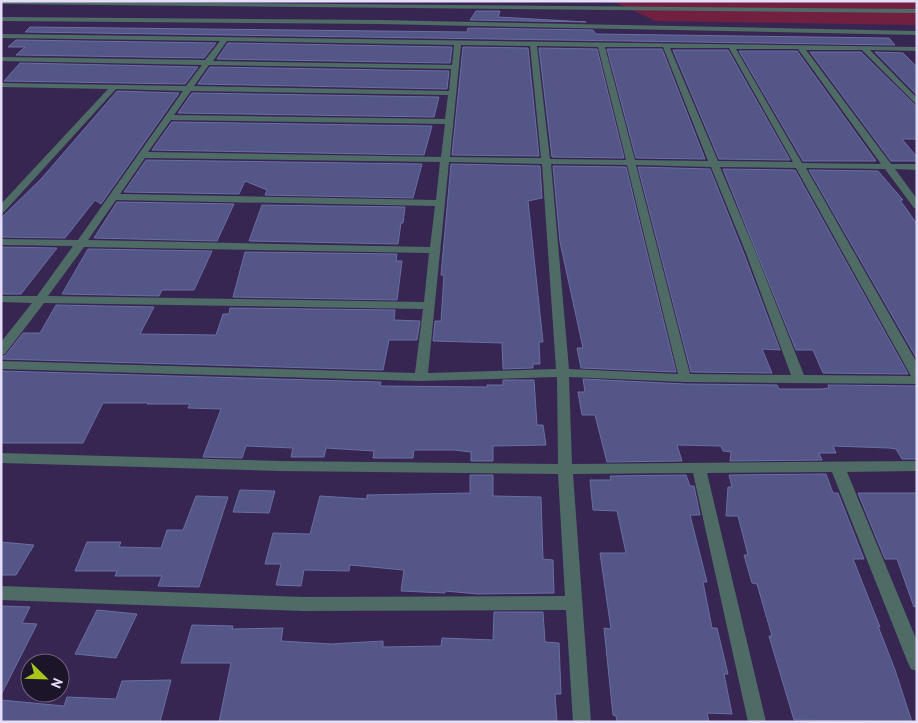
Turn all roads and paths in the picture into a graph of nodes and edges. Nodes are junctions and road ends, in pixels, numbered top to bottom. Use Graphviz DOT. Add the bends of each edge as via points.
graph roads {
  1 [pos="1,2"];
  2 [pos="206,3"];
  3 [pos="468,4"];
  4 [pos="605,4"];
  5 [pos="535,8"];
  6 [pos="917,11"];
  7 [pos="1,19"];
  8 [pos="191,22"];
  9 [pos="536,26"];
  10 [pos="917,33"];
  11 [pos="1,36"];
  12 [pos="224,40"];
  13 [pos="458,43"];
  14 [pos="533,43"];
  15 [pos="601,44"];
  16 [pos="665,44"];
  17 [pos="731,46"];
  18 [pos="800,48"];
  19 [pos="864,48"];
  20 [pos="917,49"];
  21 [pos="1,59"];
  22 [pos="208,62"];
  23 [pos="456,67"];
  24 [pos="1,85"];
  25 [pos="115,86"];
  26 [pos="188,87"];
  27 [pos="452,93"];
  28 [pos="917,103"];
  29 [pos="168,118"];
  30 [pos="449,122"];
  31 [pos="144,154"];
  32 [pos="445,160"];
  33 [pos="546,160"];
  34 [pos="630,163"];
  35 [pos="716,165"];
  36 [pos="800,166"];
  37 [pos="888,167"];
  38 [pos="917,167"];
  39 [pos="1,196"];
  40 [pos="14,196"];
  41 [pos="112,197"];
  42 [pos="440,204"];
  43 [pos="917,206"];
  44 [pos="1,210"];
  45 [pos="1,242"];
  46 [pos="80,243"];
  47 [pos="435,250"];
  48 [pos="1,299"];
  49 [pos="41,300"];
  50 [pos="429,306"];
  51 [pos="1,351"];
  52 [pos="1,365"];
  53 [pos="563,373"];
  54 [pos="917,375"];
  55 [pos="421,376"];
  56 [pos="685,378"];
  57 [pos="799,379"];
  58 [pos="917,380"];
  59 [pos="1,458"];
  60 [pos="837,466"];
  61 [pos="917,466"];
  62 [pos="699,468"];
  63 [pos="564,469"];
  64 [pos="1,593"];
  65 [pos="575,604"];
  66 [pos="917,663"];
  67 [pos="582,722"];
  68 [pos="757,722"];
  1 -- 2 [label="street"];
  2 -- 3 [label="street"];
  2 -- 8 [label="street"];
  3 -- 5 [label="street"];
  4 -- 5 [label="street"];
  4 -- 6 [label="street"];
  5 -- 9 [label="street"];
  7 -- 8 [label="street"];
  8 -- 9 [label="street"];
  9 -- 10 [label="street"];
  11 -- 12 [label="street"];
  12 -- 13 [label="street"];
  12 -- 22 [label="street"];
  13 -- 14 [label="street"];
  13 -- 23 [label="street"];
  14 -- 15 [label="street"];
  14 -- 33 [label="street"];
  15 -- 16 [label="street"];
  15 -- 34 [label="street"];
  16 -- 17 [label="street"];
  16 -- 35 [label="street"];
  17 -- 18 [label="street"];
  17 -- 36 [label="street"];
  18 -- 19 [label="street"];
  18 -- 37 [label="street"];
  19 -- 20 [label="street"];
  19 -- 28 [label="street"];
  21 -- 22 [label="street"];
  22 -- 23 [label="street"];
  22 -- 26 [label="street"];
  23 -- 27 [label="street"];
  24 -- 25 [label="street"];
  25 -- 26 [label="street"];
  25 -- 40 [label="street"];
  26 -- 27 [label="street"];
  26 -- 29 [label="street"];
  27 -- 30 [label="street"];
  29 -- 30 [label="street"];
  29 -- 31 [label="street"];
  30 -- 32 [label="street"];
  31 -- 32 [label="street"];
  31 -- 41 [label="street"];
  32 -- 33 [label="street"];
  32 -- 42 [label="street"];
  33 -- 34 [label="street"];
  33 -- 53 [label="street"];
  34 -- 35 [label="street"];
  34 -- 56 [label="street"];
  35 -- 36 [label="street"];
  35 -- 57 [label="street"];
  36 -- 37 [label="street"];
  36 -- 54 [label="street"];
  37 -- 38 [label="street"];
  37 -- 43 [label="street"];
  39 -- 40 [label="street"];
  40 -- 44 [label="street"];
  41 -- 42 [label="street"];
  41 -- 46 [label="street"];
  42 -- 47 [label="street"];
  45 -- 46 [label="street"];
  46 -- 47 [label="street"];
  46 -- 49 [label="street"];
  47 -- 50 [label="street"];
  48 -- 49 [label="street"];
  49 -- 50 [label="street"];
  49 -- 51 [label="street"];
  50 -- 55 [label="street"];
  52 -- 55 [label="street"];
  53 -- 55 [label="street"];
  53 -- 56 [label="street"];
  53 -- 63 [label="street"];
  56 -- 57 [label="street"];
  57 -- 58 [label="street"];
  59 -- 63 [label="street" via="280,466"];
  60 -- 61 [label="street"];
  60 -- 62 [label="street"];
  60 -- 66 [label="street"];
  62 -- 63 [label="street"];
  62 -- 68 [label="street"];
  63 -- 65 [label="street"];
  64 -- 65 [label="street" via="304,604"];
  65 -- 67 [label="street"];
}
